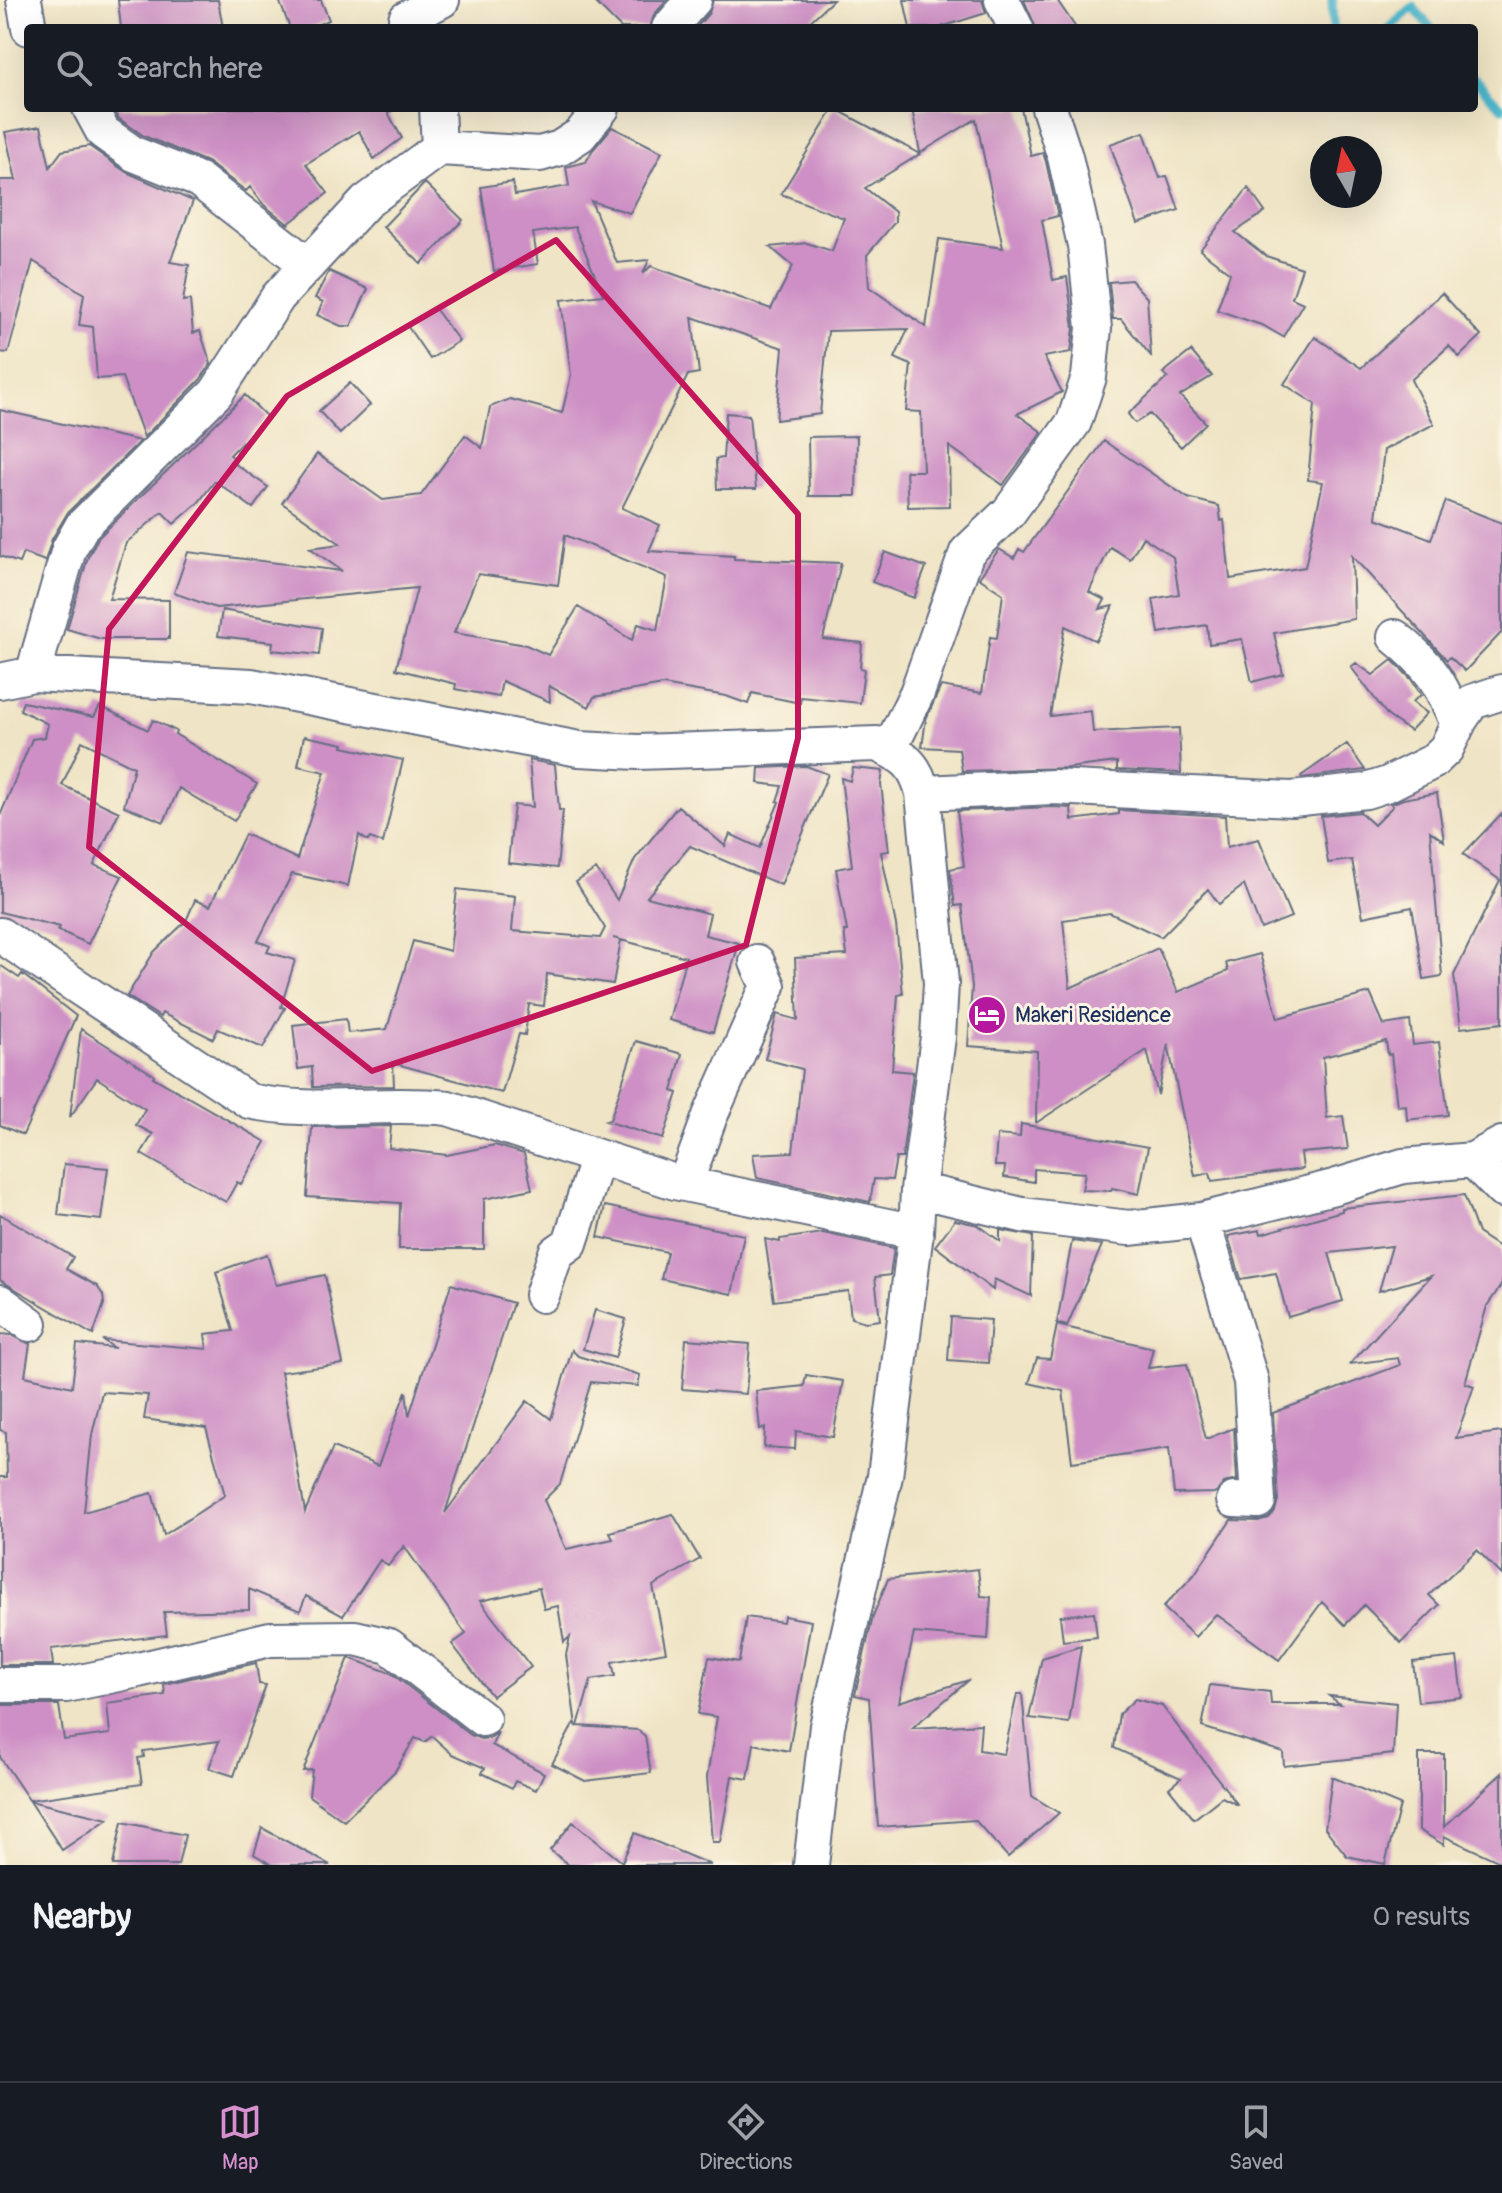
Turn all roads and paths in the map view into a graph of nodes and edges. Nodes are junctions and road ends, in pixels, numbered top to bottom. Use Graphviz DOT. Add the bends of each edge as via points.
graph roads {
  1 [pos="24,0"];
  2 [pos="442,0"];
  3 [pos="694,0"];
  4 [pos="1002,0"];
  5 [pos="400,16"];
  6 [pos="28,24"];
  7 [pos="673,24"];
  8 [pos="1014,24"];
  9 [pos="92,112"];
  10 [pos="437,112"];
  11 [pos="599,112"];
  12 [pos="1050,112"];
  13 [pos="439,148"];
  14 [pos="308,265"];
  15 [pos="1395,637"];
  16 [pos="16,677"];
  17 [pos="1502,692"];
  18 [pos="1458,724"];
  19 [pos="889,750"];
  20 [pos="923,793"];
  21 [pos="0,935"];
  22 [pos="757,962"];
  23 [pos="1488,1152"];
  24 [pos="598,1157"];
  25 [pos="685,1184"];
  26 [pos="918,1190"];
  27 [pos="1502,1190"];
  28 [pos="1202,1220"];
  29 [pos="916,1232"];
  30 [pos="542,1295"];
  31 [pos="0,1302"];
  32 [pos="30,1324"];
  33 [pos="1234,1500"];
  34 [pos="0,1685"];
  35 [pos="483,1719"];
  36 [pos="811,1865"];
  1 -- 6 [label="street"];
  2 -- 5 [label="street"];
  3 -- 7 [label="street"];
  4 -- 8 [label="street"];
  9 -- 14 [label="street" via="103,132 134,154 199,180"];
  10 -- 13 [label="street"];
  11 -- 13 [label="street" via="580,135 540,154"];
  12 -- 19 [label="street" via="1085,245 1094,328 1089,377 1074,422 1009,512 967,552 917,693"];
  13 -- 14 [label="street" via="366,202"];
  14 -- 16 [label="street" via="278,297 216,393 82,526"];
  15 -- 18 [label="street" via="1430,668"];
  16 -- 19 [label="street" via="251,686 579,749 877,744"];
  17 -- 18 [label="street" via="1472,702"];
  18 -- 20 [label="street" via="1446,749 1432,762 1388,784 1330,797 1243,798 1053,787"];
  19 -- 20 [label="street" via="910,763"];
  20 -- 26 [label="street" via="941,983"];
  21 -- 24 [label="street" via="249,1101 282,1108 448,1108"];
  22 -- 25 [label="street" via="768,986"];
  23 -- 27 [label="street"];
  23 -- 28 [label="street" via="1403,1166"];
  24 -- 25 [label="street"];
  24 -- 30 [label="street" via="570,1243 556,1253"];
  25 -- 29 [label="street"];
  26 -- 28 [label="street" via="1022,1215 1129,1228"];
  26 -- 29 [label="street"];
  28 -- 33 [label="street" via="1251,1381 1258,1501"];
  29 -- 36 [label="street" via="885,1476 827,1726"];
  31 -- 32 [label="street"];
  34 -- 35 [label="street" via="66,1685 270,1639 355,1638 389,1646"];
}
